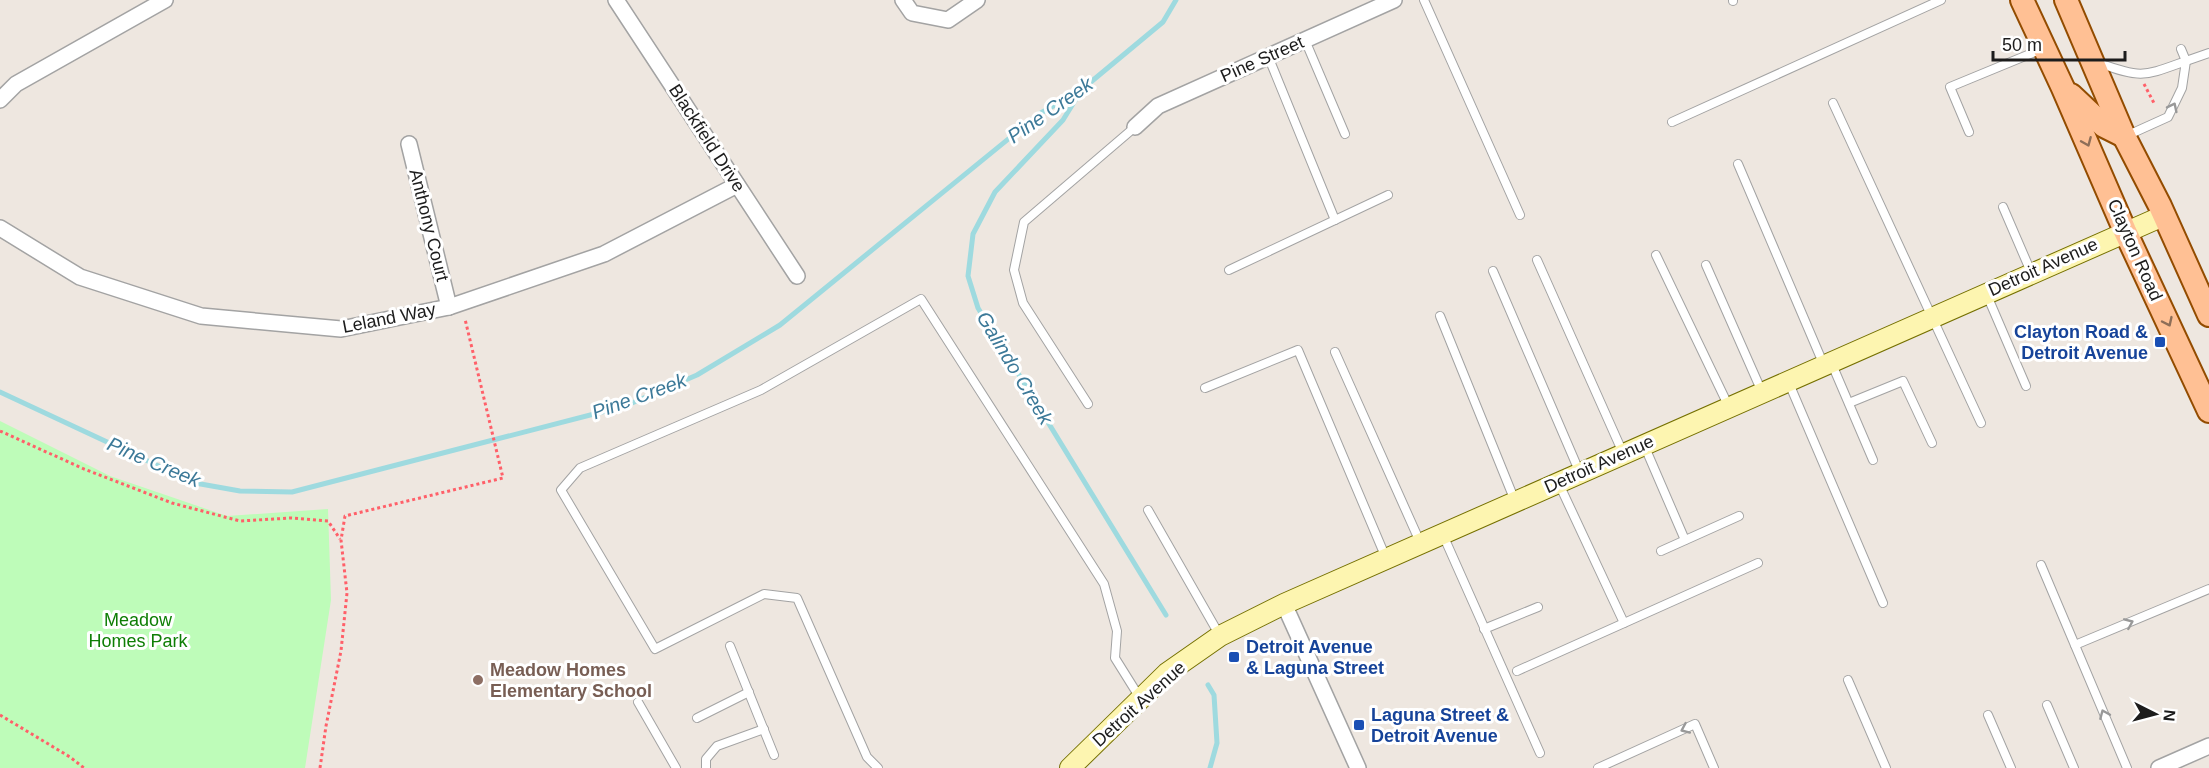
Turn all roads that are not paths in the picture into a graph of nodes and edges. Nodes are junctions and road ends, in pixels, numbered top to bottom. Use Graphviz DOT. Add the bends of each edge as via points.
graph roads {
  1 [pos="165,0"];
  2 [pos="616,0"];
  3 [pos="903,0"];
  4 [pos="977,0"];
  5 [pos="1394,0"];
  6 [pos="1424,0"];
  7 [pos="1941,0"];
  8 [pos="2022,0"];
  9 [pos="2066,0"];
  10 [pos="1305,40"];
  11 [pos="2044,48"];
  12 [pos="2181,49"];
  13 [pos="2209,53"];
  14 [pos="1268,56"];
  15 [pos="2091,60"];
  16 [pos="2186,61"];
  17 [pos="2064,88"];
  18 [pos="0,100"];
  19 [pos="1833,103"];
  20 [pos="1672,122"];
  21 [pos="1135,128"];
  22 [pos="1969,132"];
  23 [pos="1345,135"];
  24 [pos="2124,136"];
  25 [pos="409,144"];
  26 [pos="1738,164"];
  27 [pos="737,185"];
  28 [pos="1388,195"];
  29 [pos="2002,207"];
  30 [pos="2161,211"];
  31 [pos="1520,215"];
  32 [pos="1335,220"];
  33 [pos="0,228"];
  34 [pos="2125,231"];
  35 [pos="1656,255"];
  36 [pos="1538,260"];
  37 [pos="1706,265"];
  38 [pos="1229,270"];
  39 [pos="1493,271"];
  40 [pos="2032,272"];
  41 [pos="797,276"];
  42 [pos="2209,291"];
  43 [pos="1986,293"];
  44 [pos="449,307"];
  45 [pos="2209,315"];
  46 [pos="1440,316"];
  47 [pos="1932,316"];
  48 [pos="1335,352"];
  49 [pos="1827,363"];
  50 [pos="1788,381"];
  51 [pos="2026,386"];
  52 [pos="1205,388"];
  53 [pos="1762,392"];
  54 [pos="1849,403"];
  55 [pos="1088,404"];
  56 [pos="1729,407"];
  57 [pos="2209,411"];
  58 [pos="1981,423"];
  59 [pos="1932,442"];
  60 [pos="1644,445"];
  61 [pos="1623,454"];
  62 [pos="1873,460"];
  63 [pos="1580,473"];
  64 [pos="1558,482"];
  65 [pos="1516,501"];
  66 [pos="1148,510"];
  67 [pos="1739,516"];
  68 [pos="1442,534"];
  69 [pos="1685,540"];
  70 [pos="1421,543"];
  71 [pos="1660,551"];
  72 [pos="1386,559"];
  73 [pos="1758,563"];
  74 [pos="2042,565"];
  75 [pos="2209,589"];
  76 [pos="1883,603"];
  77 [pos="1284,604"];
  78 [pos="1538,607"];
  79 [pos="1624,623"];
  80 [pos="1485,629"];
  81 [pos="1220,636"];
  82 [pos="2075,645"];
  83 [pos="730,646"];
  84 [pos="1517,671"];
  85 [pos="1848,680"];
  86 [pos="749,692"];
  87 [pos="1141,699"];
  88 [pos="638,702"];
  89 [pos="2048,705"];
  90 [pos="1988,715"];
  91 [pos="697,718"];
  92 [pos="764,729"];
  93 [pos="2209,746"];
  94 [pos="1540,753"];
  95 [pos="774,755"];
  96 [pos="676,768"];
  97 [pos="706,768"];
  98 [pos="878,768"];
  99 [pos="1070,768"];
  100 [pos="1358,768"];
  101 [pos="1598,768"];
  102 [pos="1714,768"];
  103 [pos="1886,768"];
  104 [pos="2011,768"];
  105 [pos="2074,768"];
  106 [pos="2127,768"];
  107 [pos="2159,768"];
  1 -- 18 [label="street" via="16,84"];
  2 -- 27 [label="street, Blackfield Drive"];
  3 -- 4 [label="street" via="912,13 948,20"];
  5 -- 10 [label="street, Pine Street"];
  6 -- 31 [label="lane"];
  7 -- 20 [label="lane"];
  8 -- 11 [label="main road, Clayton Road"];
  9 -- 15 [label="main road"];
  10 -- 14 [label="street, Pine Street"];
  10 -- 23 [label="lane"];
  11 -- 17 [label="main road, Clayton Road"];
  11 -- 22 [label="lane" via="1950,87"];
  12 -- 16 [label="lane"];
  13 -- 16 [label="lane"];
  14 -- 21 [label="street, Pine Street" via="1158,106"];
  14 -- 32 [label="lane"];
  15 -- 16 [label="lane" via="2128,74 2147,75"];
  15 -- 24 [label="main road"];
  24 -- 16 [label="lane, one-way" via="2168,117 2182,88"];
  17 -- 24 [label="main road, Clayton Road" via="2104,126"];
  17 -- 34 [label="main road, Clayton Road, one-way"];
  19 -- 47 [label="lane"];
  21 -- 55 [label="lane" via="1024,222 1014,270 1023,303"];
  24 -- 30 [label="main road"];
  25 -- 44 [label="street, Anthony Court"];
  26 -- 49 [label="lane"];
  27 -- 41 [label="street, Blackfield Drive"];
  27 -- 44 [label="street, Leland Way" via="604,254"];
  28 -- 32 [label="lane"];
  29 -- 40 [label="lane"];
  30 -- 34 [label="street, Detroit Avenue"];
  30 -- 42 [label="main road" via="2185,239"];
  30 -- 45 [label="main road"];
  32 -- 38 [label="lane"];
  33 -- 44 [label="street, Leland Way" via="80,277 201,316 341,329"];
  34 -- 40 [label="street, Detroit Avenue"];
  34 -- 57 [label="main road, Clayton Road, one-way"];
  35 -- 56 [label="lane"];
  36 -- 61 [label="lane"];
  37 -- 53 [label="lane"];
  39 -- 63 [label="lane"];
  40 -- 43 [label="street, Detroit Avenue"];
  43 -- 47 [label="street, Detroit Avenue"];
  43 -- 51 [label="lane"];
  46 -- 65 [label="lane"];
  47 -- 49 [label="street, Detroit Avenue"];
  47 -- 58 [label="lane"];
  48 -- 70 [label="lane"];
  49 -- 50 [label="street, Detroit Avenue"];
  49 -- 54 [label="lane"];
  50 -- 53 [label="street, Detroit Avenue"];
  50 -- 76 [label="lane"];
  52 -- 72 [label="lane" via="1298,350"];
  53 -- 56 [label="street, Detroit Avenue"];
  54 -- 59 [label="lane" via="1903,381"];
  54 -- 62 [label="lane"];
  56 -- 60 [label="street, Detroit Avenue"];
  60 -- 61 [label="street, Detroit Avenue"];
  60 -- 69 [label="lane"];
  61 -- 63 [label="street, Detroit Avenue"];
  63 -- 64 [label="street, Detroit Avenue"];
  64 -- 65 [label="street, Detroit Avenue"];
  64 -- 79 [label="lane"];
  65 -- 68 [label="street, Detroit Avenue"];
  66 -- 81 [label="lane"];
  67 -- 69 [label="lane"];
  68 -- 70 [label="street, Detroit Avenue"];
  68 -- 80 [label="lane"];
  69 -- 71 [label="lane"];
  70 -- 72 [label="street, Detroit Avenue"];
  72 -- 77 [label="street, Detroit Avenue"];
  73 -- 79 [label="lane"];
  74 -- 82 [label="lane"];
  82 -- 75 [label="lane, one-way"];
  77 -- 81 [label="street, Detroit Avenue"];
  77 -- 100 [label="street"];
  78 -- 80 [label="lane"];
  79 -- 84 [label="lane"];
  80 -- 94 [label="lane"];
  81 -- 87 [label="street, Detroit Avenue" via="1167,673"];
  106 -- 82 [label="lane, one-way"];
  83 -- 86 [label="lane"];
  85 -- 103 [label="lane"];
  86 -- 91 [label="lane"];
  86 -- 92 [label="lane"];
  87 -- 98 [label="lane" via="1115,658 1118,631 1104,584 921,299 761,390 580,468 561,490 655,649 764,594 797,598 867,757"];
  87 -- 99 [label="street, Detroit Avenue"];
  88 -- 96 [label="lane"];
  89 -- 105 [label="lane"];
  90 -- 104 [label="lane"];
  92 -- 95 [label="lane"];
  92 -- 97 [label="lane" via="717,746 706,759"];
  93 -- 107 [label="street"];
  102 -- 101 [label="lane, one-way" via="1695,724"];
}
